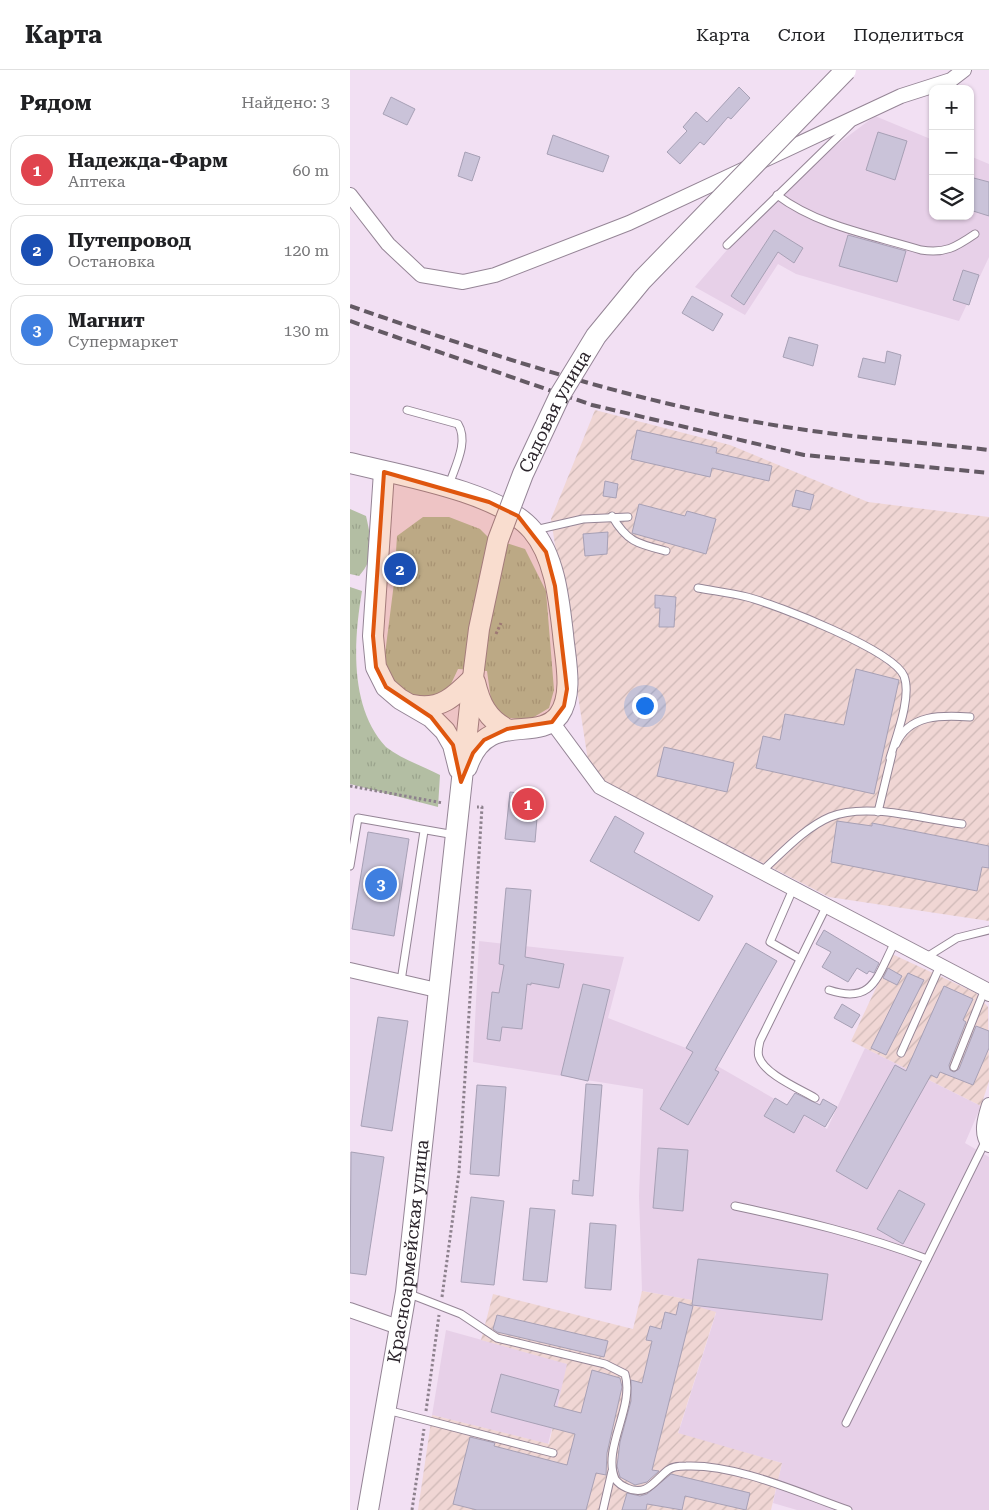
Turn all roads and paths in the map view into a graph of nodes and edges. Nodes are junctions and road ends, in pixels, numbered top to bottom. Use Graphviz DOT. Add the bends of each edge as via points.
graph roads {
  1 [pos="846,70"];
  2 [pos="964,70"];
  3 [pos="859,116"];
  4 [pos="350,195"];
  5 [pos="777,195"];
  6 [pos="975,234"];
  7 [pos="728,245"];
  8 [pos="407,410"];
  9 [pos="350,463"];
  10 [pos="384,472"];
  11 [pos="448,488"];
  12 [pos="612,516"];
  13 [pos="628,517"];
  14 [pos="533,531"];
  15 [pos="666,551"];
  16 [pos="698,588"];
  17 [pos="474,674"];
  18 [pos="411,705"];
  19 [pos="970,717"];
  20 [pos="552,722"];
  21 [pos="507,729"];
  22 [pos="890,758"];
  23 [pos="461,782"];
  24 [pos="350,786"];
  25 [pos="458,805"];
  26 [pos="878,812"];
  27 [pos="962,824"];
  28 [pos="424,831"];
  29 [pos="454,840"];
  30 [pos="350,866"];
  31 [pos="760,872"];
  32 [pos="790,888"];
  33 [pos="826,907"];
  34 [pos="989,930"];
  35 [pos="894,942"];
  36 [pos="925,958"];
  37 [pos="800,959"];
  38 [pos="940,966"];
  39 [pos="350,970"];
  40 [pos="401,982"];
  41 [pos="828,990"];
  42 [pos="441,991"];
  43 [pos="987,992"];
  44 [pos="901,1054"];
  45 [pos="954,1067"];
  46 [pos="815,1098"];
  47 [pos="989,1105"];
  48 [pos="987,1142"];
  49 [pos="735,1206"];
  50 [pos="927,1259"];
  51 [pos="406,1292"];
  52 [pos="442,1298"];
  53 [pos="440,1308"];
  54 [pos="350,1310"];
  55 [pos="401,1328"];
  56 [pos="387,1410"];
  57 [pos="426,1414"];
  58 [pos="846,1423"];
  59 [pos="425,1424"];
  60 [pos="553,1453"];
  61 [pos="613,1469"];
  62 [pos="368,1510"];
  63 [pos="412,1510"];
  64 [pos="602,1510"];
  65 [pos="848,1510"];
  1 -- 17 [label="main road, Садовая улица, bridge" via="642,280 596,336 560,395 522,474 498,540 479,629"];
  2 -- 3 [label="street" via="951,80 901,96"];
  3 -- 4 [label="street" via="629,223 495,275 463,282 421,275 388,244"];
  3 -- 5 [label="lane"];
  5 -- 6 [label="lane" via="794,208 818,219 922,250 937,252 957,246"];
  5 -- 7 [label="lane"];
  8 -- 11 [label="lane" via="458,424 463,432 463,442"];
  9 -- 10 [label="main road"];
  10 -- 11 [label="main road"];
  10 -- 18 [label="main road" via="373,651 376,667 386,687"];
  11 -- 14 [label="main road" via="518,516"];
  12 -- 13 [label="lane"];
  12 -- 14 [label="lane"];
  12 -- 15 [label="lane" via="628,538"];
  14 -- 20 [label="main road" via="552,569 561,615 567,689 564,706"];
  16 -- 22 [label="lane" via="747,597 786,610 878,652 899,667 906,691"];
  17 -- 18 [label="main road" via="442,704 431,707"];
  17 -- 21 [label="main road" via="481,703 488,716"];
  17 -- 23 [label="main road, Садовая улица"];
  18 -- 23 [label="main road" via="431,717 445,731 453,745"];
  19 -- 22 [label="lane" via="942,715 925,718 910,726 898,740"];
  20 -- 21 [label="main road" via="528,729"];
  20 -- 31 [label="street" via="600,787"];
  21 -- 23 [label="main road" via="477,746"];
  22 -- 26 [label="lane"];
  23 -- 25 [label="main road, Садовая улица"];
  24 -- 25 [label="path"];
  25 -- 29 [label="main road, Садовая улица"];
  25 -- 52 [label="path" via="482,807 458,1172"];
  26 -- 27 [label="lane"];
  26 -- 31 [label="lane" via="850,812 828,818"];
  28 -- 29 [label="lane"];
  28 -- 30 [label="lane" via="358,818"];
  28 -- 40 [label="lane"];
  29 -- 42 [label="main road, Красноармейская улица"];
  31 -- 32 [label="street"];
  32 -- 33 [label="street"];
  32 -- 37 [label="lane" via="770,942"];
  33 -- 35 [label="street"];
  33 -- 37 [label="lane"];
  34 -- 36 [label="lane" via="957,938"];
  35 -- 36 [label="street"];
  35 -- 41 [label="lane" via="876,980 867,990 846,996"];
  36 -- 38 [label="street"];
  37 -- 46 [label="lane" via="760,1041 758,1054 770,1072"];
  38 -- 43 [label="street"];
  38 -- 44 [label="lane"];
  39 -- 40 [label="street"];
  40 -- 42 [label="street"];
  42 -- 51 [label="main road, Красноармейская улица"];
  43 -- 45 [label="lane"];
  47 -- 48 [label="street" via="983,1124"];
  48 -- 50 [label="lane"];
  49 -- 50 [label="lane" via="824,1226"];
  50 -- 58 [label="lane"];
  51 -- 55 [label="main road, Красноармейская улица"];
  51 -- 61 [label="lane" via="461,1314 497,1338 605,1364 625,1374 628,1393 614,1451"];
  53 -- 57 [label="path"];
  54 -- 55 [label="street"];
  55 -- 56 [label="main road, Красноармейская улица"];
  56 -- 60 [label="lane"];
  56 -- 62 [label="main road, Красноармейская улица"];
  59 -- 63 [label="path"];
  61 -- 64 [label="lane"];
  61 -- 65 [label="lane" via="621,1486 641,1491 650,1488 675,1466 715,1468 762,1480"];
}
